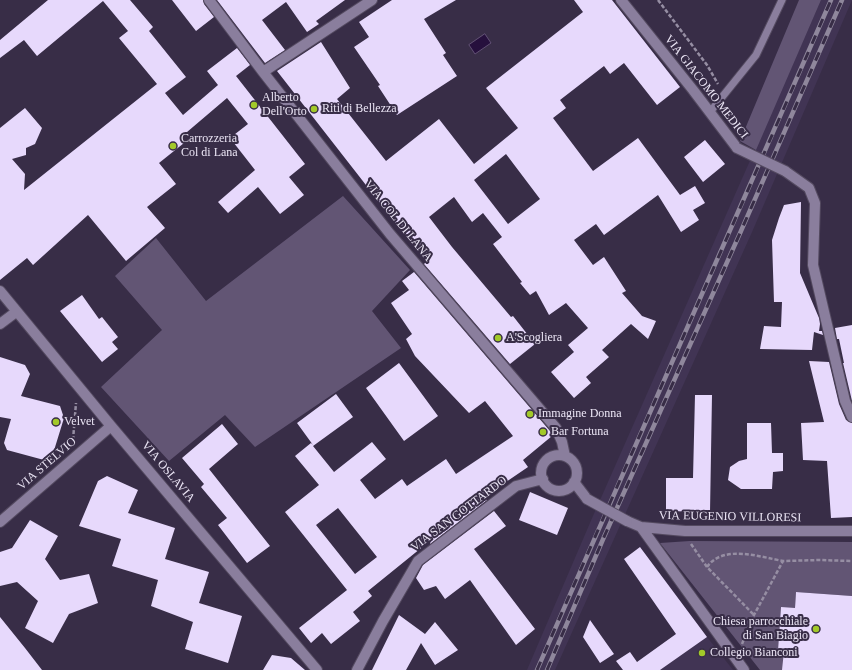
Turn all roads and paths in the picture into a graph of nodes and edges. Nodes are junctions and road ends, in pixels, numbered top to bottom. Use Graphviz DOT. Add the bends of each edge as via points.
graph roads {
  1 [pos="209,0"];
  2 [pos="372,0"];
  3 [pos="621,0"];
  4 [pos="658,0"];
  5 [pos="782,0"];
  6 [pos="263,72"];
  7 [pos="724,95"];
  8 [pos="710,112"];
  9 [pos="0,291"];
  10 [pos="16,312"];
  11 [pos="0,324"];
  12 [pos="77,385"];
  13 [pos="852,417"];
  14 [pos="111,426"];
  15 [pos="565,456"];
  16 [pos="72,460"];
  17 [pos="543,479"];
  18 [pos="574,482"];
  19 [pos="0,522"];
  20 [pos="641,527"];
  21 [pos="852,530"];
  22 [pos="685,531"];
  23 [pos="783,561"];
  24 [pos="852,561"];
  25 [pos="707,567"];
  26 [pos="754,616"];
  27 [pos="735,659"];
  28 [pos="317,670"];
  29 [pos="357,670"];
  30 [pos="744,670"];
  1 -- 6 [label="street, VIA COL DI LANA"];
  2 -- 6 [label="street"];
  3 -- 8 [label="street, VIA GIACOMO MEDICI"];
  4 -- 7 [label="path" via="708,65"];
  5 -- 7 [label="lane" via="756,55"];
  6 -- 15 [label="street, VIA COL DI LANA" via="390,234 556,428"];
  7 -- 8 [label="lane"];
  8 -- 13 [label="street, VIA GIACOMO MEDICI, bridge" via="737,148 785,171 809,188 815,203 813,265 845,401"];
  9 -- 10 [label="street, VIA OSLAVIA"];
  10 -- 11 [label="street"];
  10 -- 12 [label="street, VIA OSLAVIA"];
  12 -- 14 [label="street, VIA OSLAVIA"];
  12 -- 16 [label="path"];
  14 -- 16 [label="street, VIA STELVIO"];
  14 -- 28 [label="street, VIA OSLAVIA"];
  15 -- 17 [label="street" via="556,456 545,462 541,473"];
  15 -- 18 [label="street" via="574,464 577,471"];
  16 -- 19 [label="street, VIA STELVIO"];
  17 -- 18 [label="street" via="549,488 561,491"];
  17 -- 29 [label="street, VIA SAN GOTTARDO" via="516,486 418,561"];
  18 -- 20 [label="street, VIA EUGENIO VILLORESI, bridge" via="587,499"];
  20 -- 22 [label="street, VIA EUGENIO VILLORESI"];
  20 -- 27 [label="street"];
  21 -- 22 [label="street, VIA EUGENIO VILLORESI"];
  22 -- 25 [label="path"];
  23 -- 24 [label="path"];
  23 -- 25 [label="path" via="726,554 711,561"];
  23 -- 26 [label="path"];
  25 -- 26 [label="path"];
  26 -- 27 [label="path"];
  27 -- 30 [label="street"];
}
